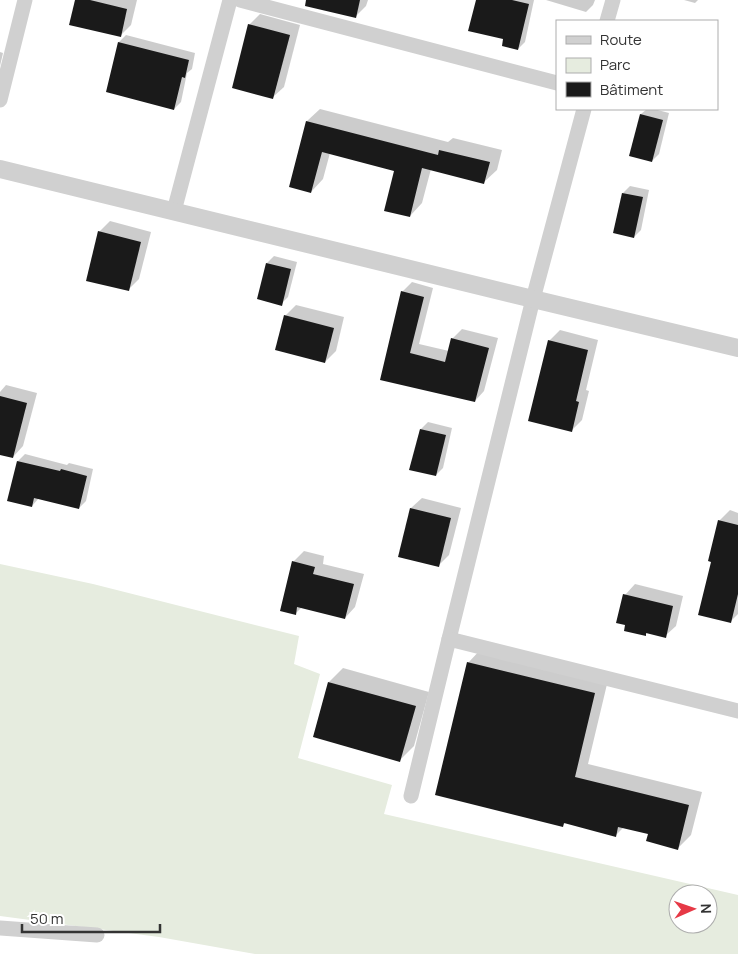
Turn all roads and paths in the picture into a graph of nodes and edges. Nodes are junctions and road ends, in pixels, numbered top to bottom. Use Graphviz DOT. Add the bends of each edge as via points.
graph roads {
  1 [pos="25,0"];
  2 [pos="230,0"];
  3 [pos="240,0"];
  4 [pos="613,0"];
  5 [pos="607,20"];
  6 [pos="556,83"];
  7 [pos="0,100"];
  8 [pos="584,110"];
  9 [pos="0,168"];
  10 [pos="174,211"];
  11 [pos="533,299"];
  12 [pos="738,348"];
  13 [pos="449,639"];
  14 [pos="738,711"];
  15 [pos="410,796"];
  16 [pos="0,928"];
  17 [pos="97,935"];
  1 -- 7 [label="street"];
  2 -- 10 [label="street"];
  3 -- 6 [label="street"];
  4 -- 5 [label="street"];
  8 -- 11 [label="street"];
  9 -- 10 [label="street"];
  10 -- 11 [label="street"];
  11 -- 12 [label="street"];
  11 -- 13 [label="street"];
  13 -- 14 [label="street"];
  13 -- 15 [label="street"];
  16 -- 17 [label="street"];
}
